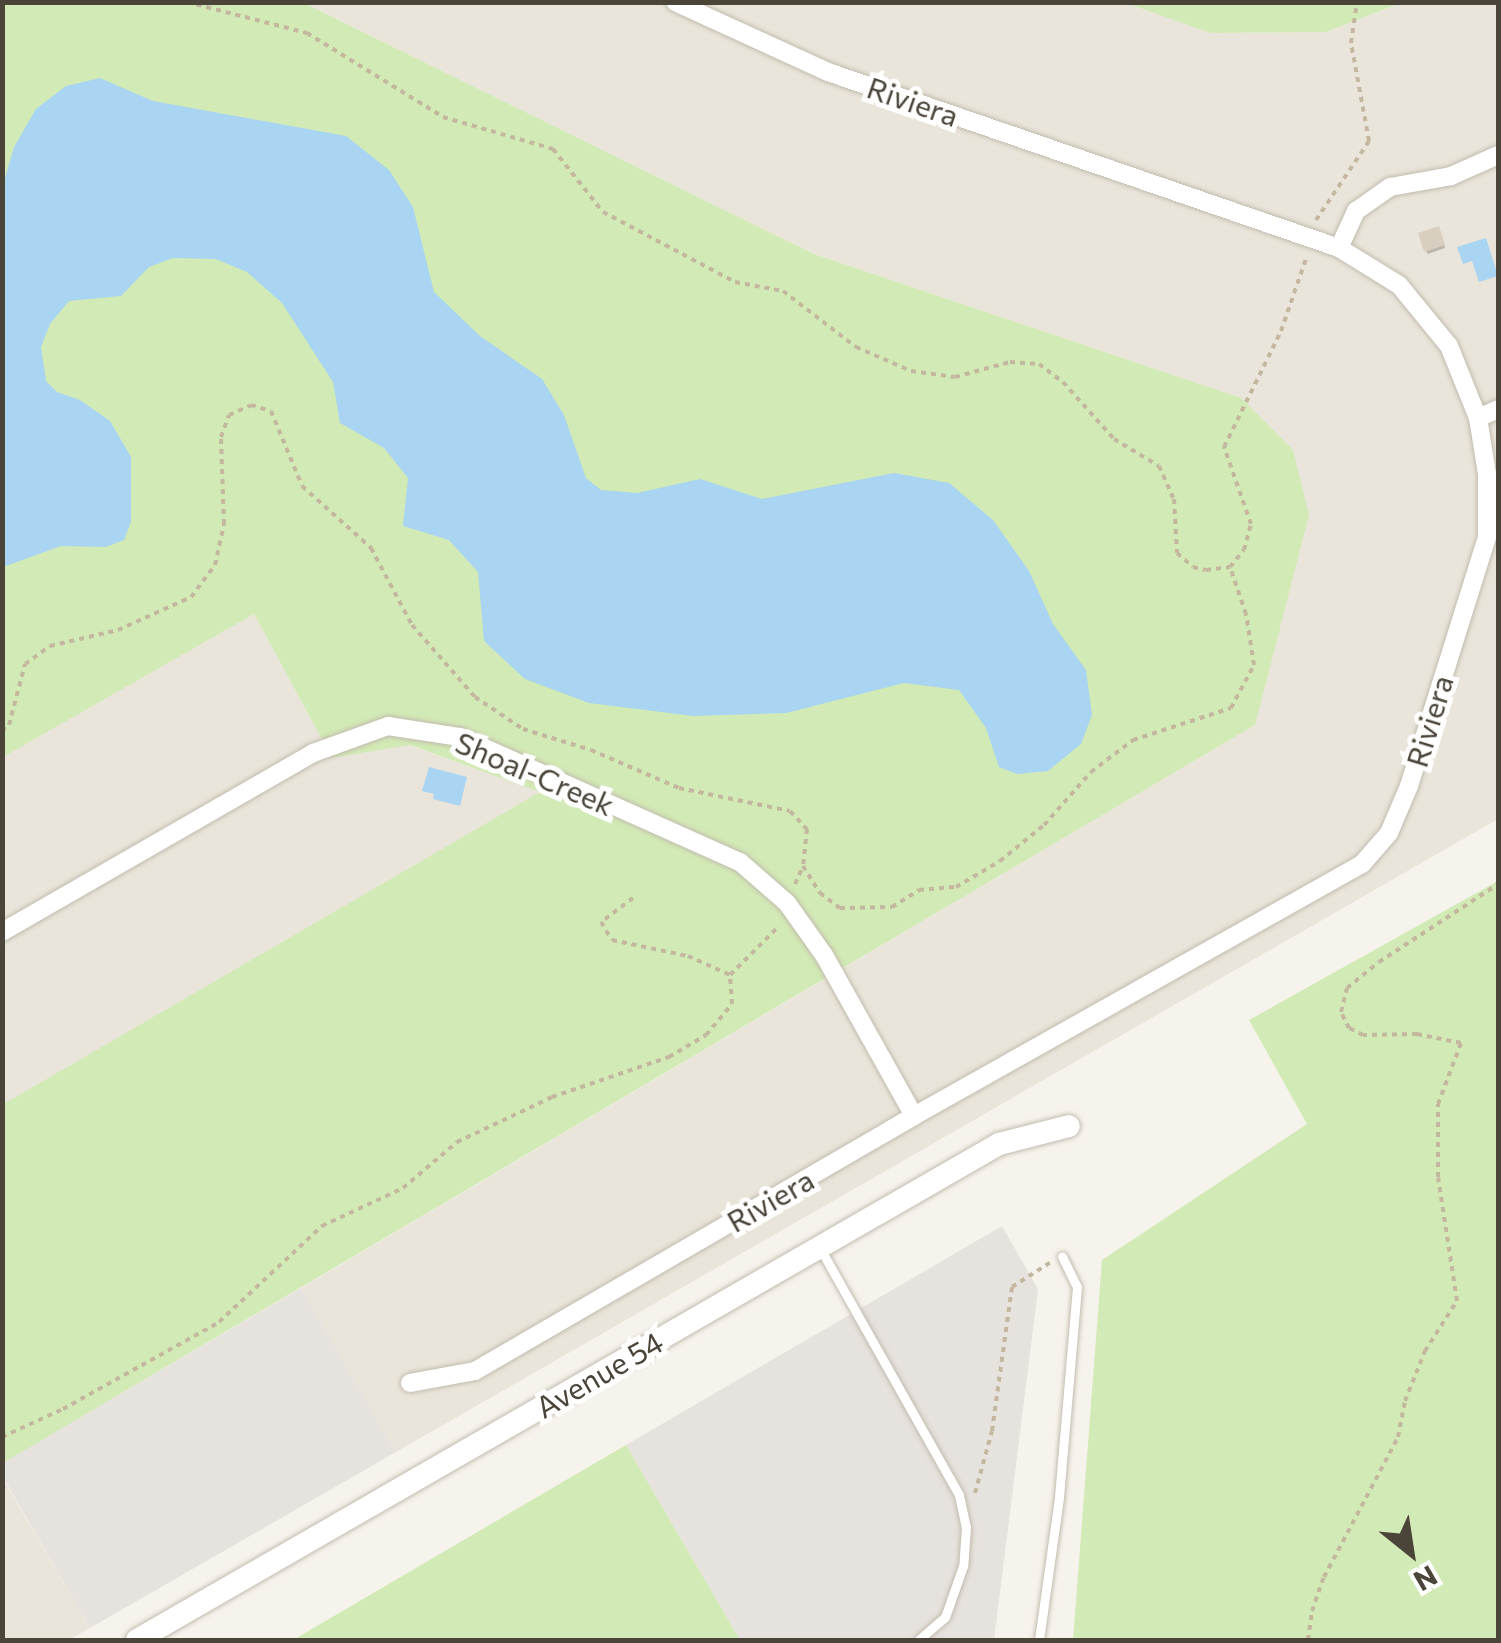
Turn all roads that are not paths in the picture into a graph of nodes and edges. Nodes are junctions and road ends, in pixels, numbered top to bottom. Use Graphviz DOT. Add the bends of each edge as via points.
graph roads {
  1 [pos="676,2"];
  2 [pos="1498,155"];
  3 [pos="1339,248"];
  4 [pos="1498,409"];
  5 [pos="1478,418"];
  6 [pos="2,932"];
  7 [pos="914,1116"];
  8 [pos="1069,1126"];
  9 [pos="820,1247"];
  10 [pos="1062,1256"];
  11 [pos="410,1383"];
  12 [pos="137,1640"];
  13 [pos="919,1640"];
  14 [pos="1039,1640"];
  1 -- 3 [label="street, Riviera" via="828,72"];
  2 -- 3 [label="street" via="1452,176 1390,188 1356,212"];
  3 -- 5 [label="street, Riviera" via="1400,285 1448,346"];
  4 -- 5 [label="street"];
  5 -- 7 [label="street, Riviera" via="1487,537 1389,833 1362,864"];
  6 -- 7 [label="street, Shoal-Creek" via="314,753 388,726 460,737 740,862 787,903 824,954"];
  7 -- 11 [label="street, Riviera" via="475,1371"];
  8 -- 9 [label="street, Avenue 54" via="998,1144"];
  9 -- 12 [label="street, Avenue 54"];
  9 -- 13 [label="lane" via="945,1466 966,1526 963,1566 944,1617"];
  10 -- 14 [label="lane" via="1077,1287"];
}
